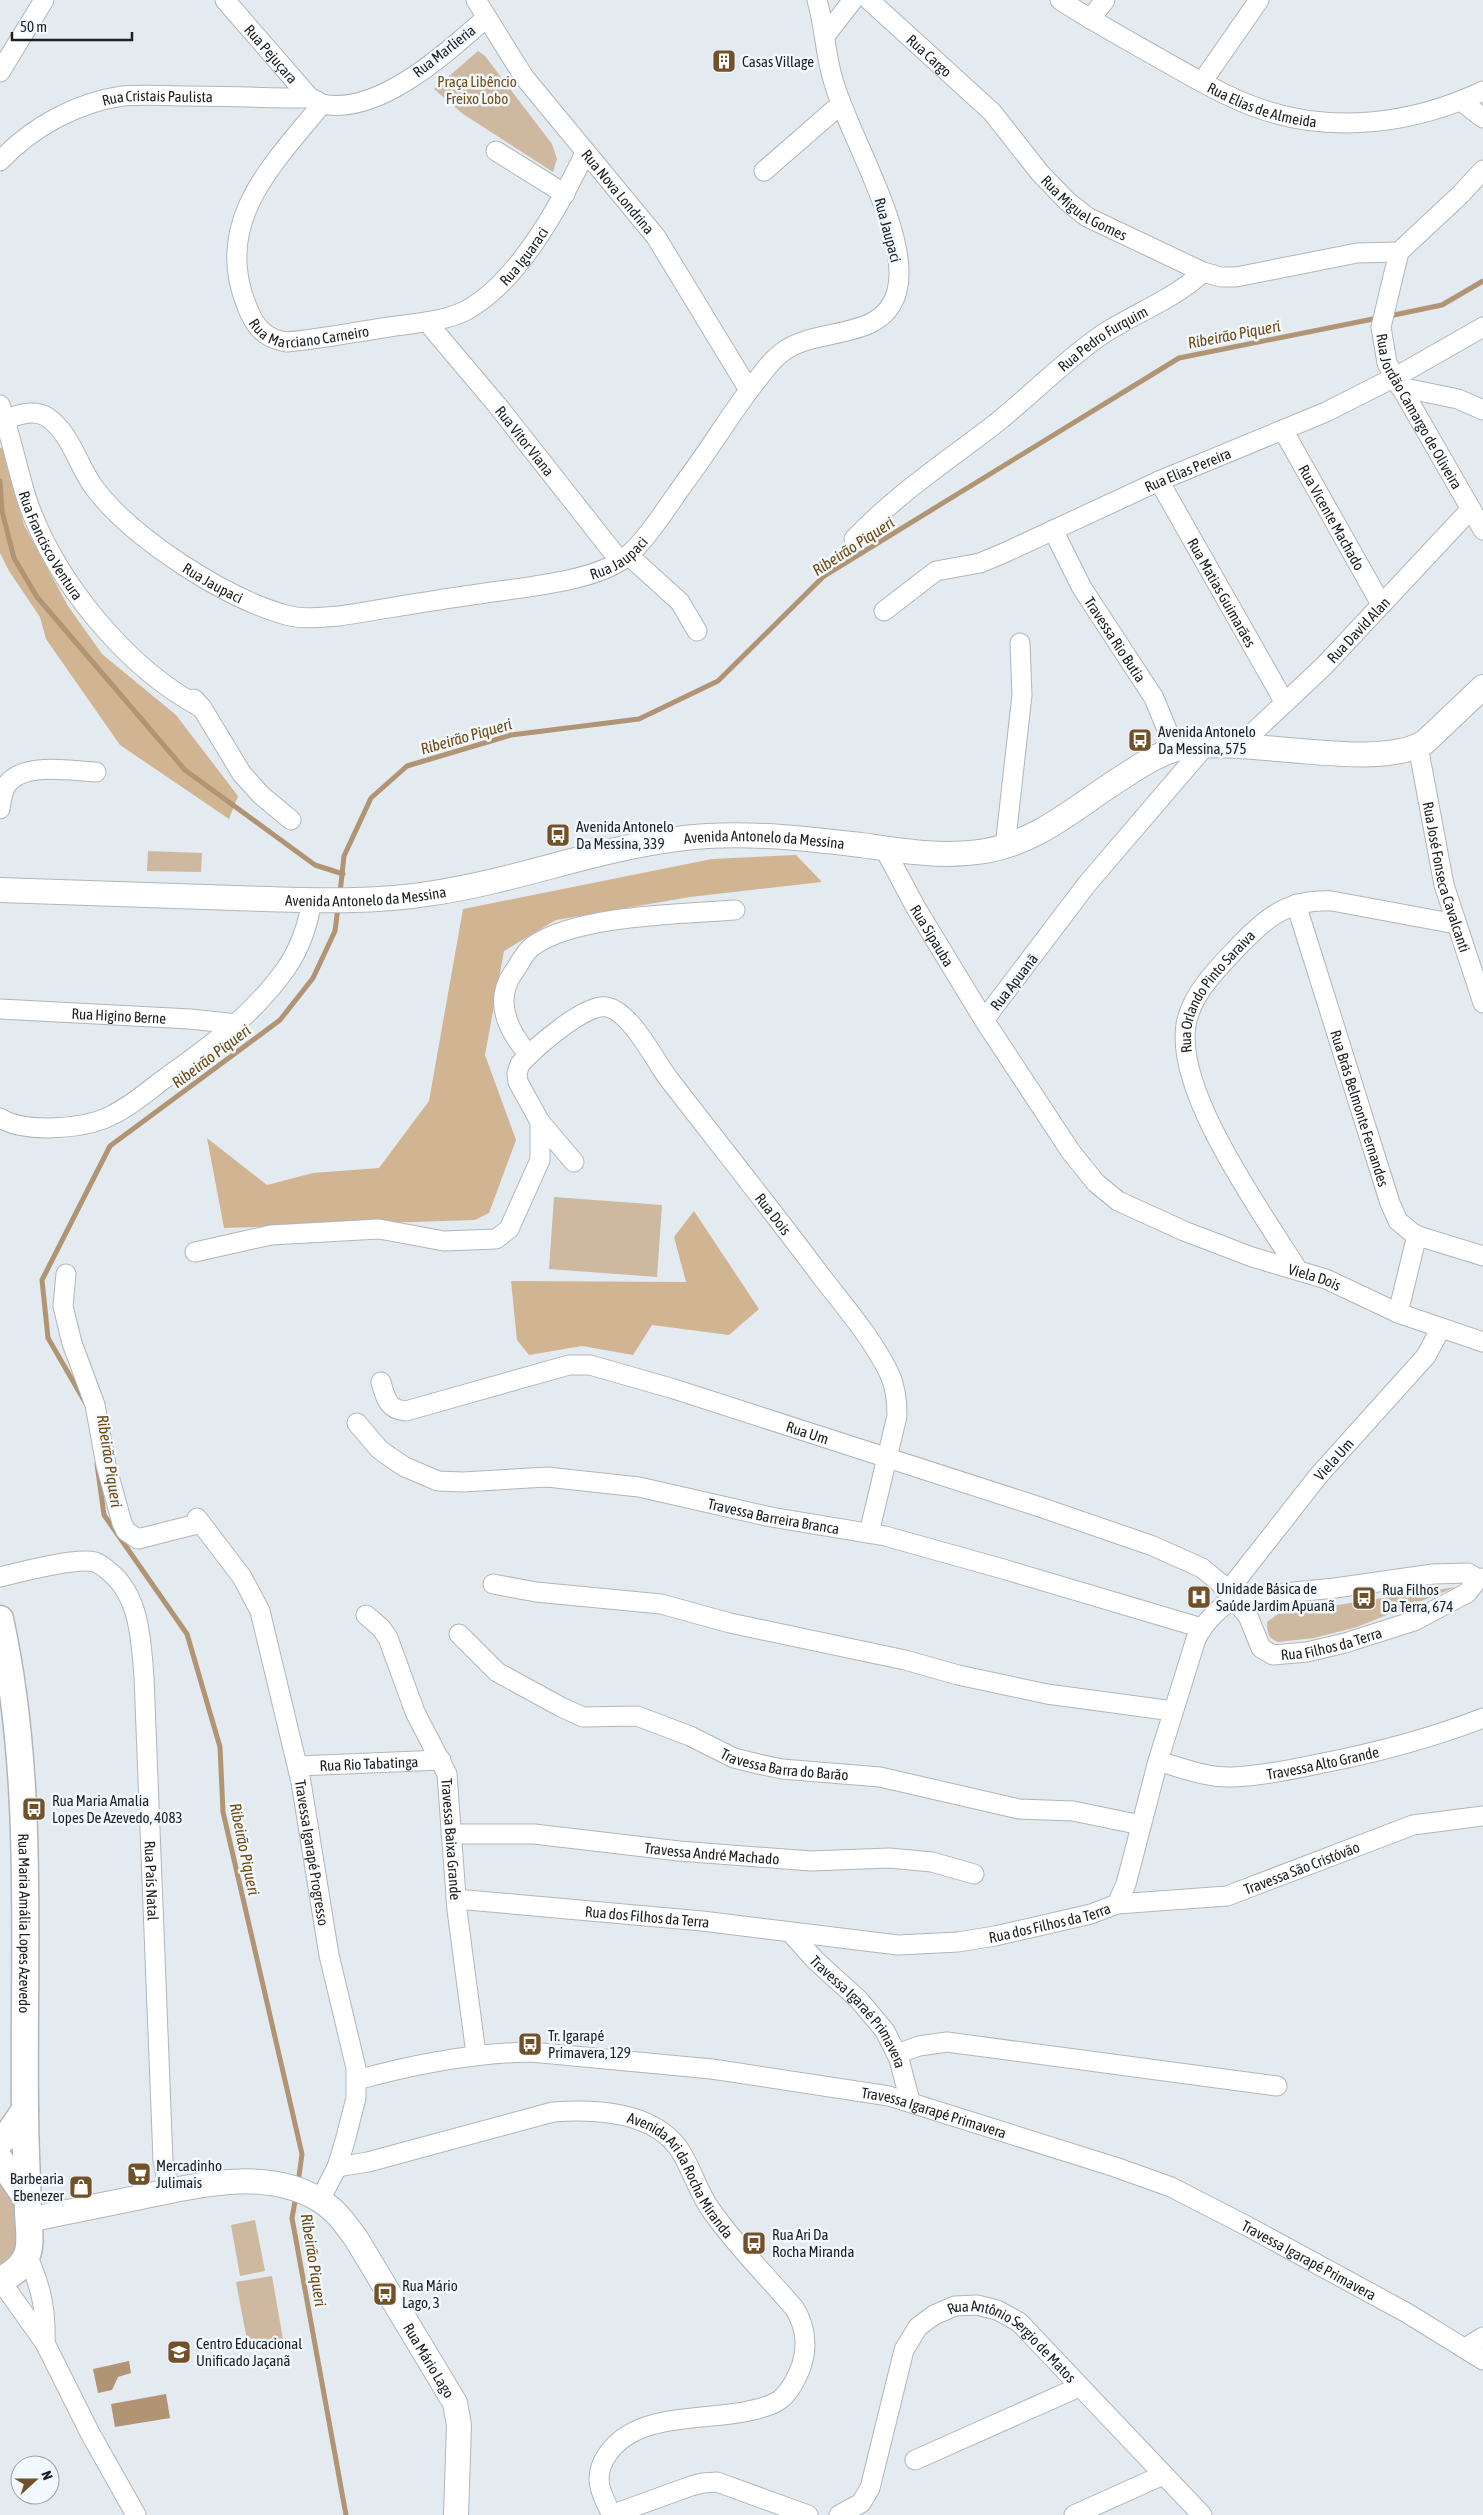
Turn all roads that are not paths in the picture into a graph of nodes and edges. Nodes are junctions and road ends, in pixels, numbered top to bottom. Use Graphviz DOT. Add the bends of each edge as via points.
graph roads {
  1 [pos="44,0"];
  2 [pos="225,0"];
  3 [pos="476,0"];
  4 [pos="817,0"];
  5 [pos="853,0"];
  6 [pos="869,0"];
  7 [pos="1060,0"];
  8 [pos="1105,0"];
  9 [pos="1260,0"];
  10 [pos="486,18"];
  11 [pos="1090,19"];
  12 [pos="825,36"];
  13 [pos="0,72"];
  14 [pos="1202,82"];
  15 [pos="1483,91"];
  16 [pos="316,101"];
  17 [pos="1461,101"];
  18 [pos="841,104"];
  19 [pos="992,112"];
  20 [pos="1483,118"];
  21 [pos="496,151"];
  22 [pos="585,153"];
  23 [pos="0,161"];
  24 [pos="1483,170"];
  25 [pos="764,171"];
  26 [pos="565,194"];
  27 [pos="1397,260"];
  28 [pos="1203,272"];
  29 [pos="427,322"];
  30 [pos="1483,327"];
  31 [pos="1397,382"];
  32 [pos="749,390"];
  33 [pos="1483,410"];
  34 [pos="2,415"];
  35 [pos="1283,430"];
  36 [pos="1159,481"];
  37 [pos="1470,510"];
  38 [pos="1053,530"];
  39 [pos="1483,530"];
  40 [pos="854,539"];
  41 [pos="624,558"];
  42 [pos="1381,604"];
  43 [pos="884,611"];
  44 [pos="697,631"];
  45 [pos="1020,643"];
  46 [pos="1483,687"];
  47 [pos="1284,703"];
  48 [pos="1240,744"];
  49 [pos="1206,745"];
  50 [pos="1418,746"];
  51 [pos="1174,749"];
  52 [pos="96,772"];
  53 [pos="3,778"];
  54 [pos="0,809"];
  55 [pos="291,820"];
  56 [pos="1005,847"];
  57 [pos="884,848"];
  58 [pos="0,890"];
  59 [pos="317,900"];
  60 [pos="1296,904"];
  61 [pos="735,910"];
  62 [pos="1456,924"];
  63 [pos="1483,1004"];
  64 [pos="0,1009"];
  65 [pos="984,1020"];
  66 [pos="236,1024"];
  67 [pos="529,1055"];
  68 [pos="0,1118"];
  69 [pos="540,1122"];
  70 [pos="574,1162"];
  71 [pos="1145,1215"];
  72 [pos="1417,1235"];
  73 [pos="195,1252"];
  74 [pos="1483,1256"];
  75 [pos="1297,1269"];
  76 [pos="66,1274"];
  77 [pos="1398,1313"];
  78 [pos="1440,1328"];
  79 [pos="1483,1342"];
  80 [pos="381,1382"];
  81 [pos="356,1423"];
  82 [pos="888,1458"];
  83 [pos="869,1533"];
  84 [pos="0,1577"];
  85 [pos="1480,1578"];
  86 [pos="492,1584"];
  87 [pos="1230,1594"];
  88 [pos="366,1615"];
  89 [pos="0,1619"];
  90 [pos="1202,1628"];
  91 [pos="459,1634"];
  92 [pos="1173,1711"];
  93 [pos="1483,1718"];
  94 [pos="441,1760"];
  95 [pos="1158,1761"];
  96 [pos="298,1766"];
  97 [pos="1483,1816"];
  98 [pos="1141,1825"];
  99 [pos="451,1834"];
  100 [pos="974,1874"];
  101 [pos="456,1900"];
  102 [pos="1117,1904"];
  103 [pos="790,1932"];
  104 [pos="476,2054"];
  105 [pos="897,2054"];
  106 [pos="358,2080"];
  107 [pos="1277,2086"];
  108 [pos="910,2101"];
  109 [pos="25,2110"];
  110 [pos="0,2142"];
  111 [pos="0,2160"];
  112 [pos="337,2167"];
  113 [pos="169,2192"];
  114 [pos="317,2199"];
  115 [pos="28,2210"];
  116 [pos="27,2255"];
  117 [pos="0,2280"];
  118 [pos="1483,2338"];
  119 [pos="45,2343"];
  120 [pos="1465,2348"];
  121 [pos="1483,2360"];
  122 [pos="1079,2387"];
  123 [pos="915,2460"];
  124 [pos="1164,2475"];
  125 [pos="136,2515"];
  126 [pos="456,2515"];
  127 [pos="612,2515"];
  128 [pos="808,2515"];
  129 [pos="839,2515"];
  130 [pos="1074,2515"];
  131 [pos="1202,2515"];
  1 -- 13 [label="street"];
  2 -- 16 [label="street, Rua Pejuçara"];
  3 -- 10 [label="street, Rua Nova Londrina"];
  4 -- 12 [label="street, Rua Jaupaci"];
  5 -- 12 [label="street"];
  6 -- 19 [label="street, Rua Cargo"];
  7 -- 11 [label="street, Rua Elias de Almeida"];
  8 -- 11 [label="street"];
  9 -- 14 [label="street"];
  10 -- 16 [label="street, Rua Marlieria" via="401,84 344,105"];
  10 -- 22 [label="street, Rua Nova Londrina" via="524,77"];
  11 -- 14 [label="street, Rua Elias de Almeida"];
  12 -- 18 [label="street, Rua Jaupaci" via="833,81"];
  14 -- 17 [label="street, Rua Elias de Almeida" via="1257,108 1316,122 1356,124 1441,109"];
  15 -- 17 [label="street, Rua Elias de Almeida"];
  16 -- 23 [label="street, Rua Cristais Paulista" via="123,96 64,114 16,144"];
  16 -- 29 [label="street, Rua Marciano Carneiro" via="252,195 241,219 237,269 251,318 263,334 287,342"];
  17 -- 20 [label="street"];
  18 -- 25 [label="street"];
  18 -- 32 [label="street, Rua Jaupaci" via="875,182 889,224 896,247 898,288 893,303 867,324 805,340 785,349"];
  19 -- 28 [label="street, Rua Miguel Gomes" via="1040,173 1080,212"];
  21 -- 26 [label="street"];
  22 -- 26 [label="street, Rua Iguaraci"];
  22 -- 32 [label="street, Rua Nova Londrina" via="656,237"];
  24 -- 27 [label="street"];
  26 -- 29 [label="street, Rua Iguaraci" via="530,248 492,290 467,310"];
  27 -- 28 [label="street" via="1357,253 1236,277"];
  27 -- 31 [label="street, Rua Jordão Camargo de Oliveira" via="1382,327 1387,363"];
  28 -- 40 [label="street, Rua Pedro Furquim" via="1186,288 1101,336 1055,370 997,422 902,493"];
  29 -- 41 [label="street, Rua Vitor Viana"];
  30 -- 31 [label="street, Rua Elias Pereira"];
  31 -- 33 [label="street" via="1458,399"];
  31 -- 35 [label="street, Rua Elias Pereira"];
  31 -- 37 [label="street, Rua Jordão Camargo de Oliveira"];
  32 -- 41 [label="street, Rua Jaupaci" via="701,460"];
  34 -- 41 [label="street, Rua Jaupaci" via="34,413 47,417 64,436 93,486 132,527 170,556 224,588 287,615 339,616 534,585 590,574"];
  34 -- 55 [label="street, Rua Francisco Ventura" via="28,500 71,586 127,654 168,688 202,708 242,774"];
  35 -- 36 [label="street, Rua Elias Pereira"];
  35 -- 42 [label="street, Rua Vicente Machado"];
  36 -- 38 [label="street, Rua Elias Pereira"];
  36 -- 47 [label="street, Rua Matias Guimarães"];
  37 -- 39 [label="street, Rua Jordão Camargo de Oliveira"];
  37 -- 42 [label="street, Rua David Alan"];
  38 -- 43 [label="street, Rua Elias Pereira" via="980,562 936,572"];
  38 -- 51 [label="street, Travessa Rio Butia" via="1082,588 1154,698"];
  41 -- 44 [label="street, Rua Vitor Viana" via="680,602"];
  42 -- 47 [label="street, Rua David Alan" via="1324,666"];
  45 -- 56 [label="street" via="1022,695"];
  46 -- 50 [label="street, Avenida Antonelo da Messina"];
  47 -- 48 [label="street, Rua David Alan"];
  48 -- 49 [label="street, Avenida Antonelo da Messina"];
  48 -- 50 [label="street, Avenida Antonelo da Messina" via="1368,754 1398,752"];
  49 -- 51 [label="street, Avenida Antonelo da Messina"];
  49 -- 65 [label="street, Rua Apuanã" via="1094,876"];
  50 -- 62 [label="street, Rua José Fonseca Cavalcanti" via="1444,885"];
  51 -- 56 [label="street, Avenida Antonelo da Messina" via="1140,765 1051,826"];
  52 -- 53 [label="street" via="36,770"];
  53 -- 54 [label="street"];
  56 -- 57 [label="street, Avenida Antonelo da Messina" via="942,854"];
  57 -- 59 [label="street, Avenida Antonelo da Messina" via="735,834 662,840 434,893 359,900"];
  57 -- 65 [label="street, Rua Sipauba"];
  58 -- 59 [label="street, Avenida Antonelo da Messina"];
  59 -- 66 [label="street" via="307,929 286,969"];
  60 -- 62 [label="street, Rua Orlando Pinto Saraiva" via="1332,901"];
  60 -- 72 [label="street, Rua Brás Belmonte Fernandes" via="1390,1203 1398,1221"];
  60 -- 75 [label="street, Rua Orlando Pinto Saraiva" via="1281,910 1254,930 1206,983 1191,1010 1185,1041 1201,1100 1215,1133"];
  61 -- 67 [label="street" via="622,919 571,928 532,946 505,984 503,1011 514,1037"];
  62 -- 63 [label="street, Rua José Fonseca Cavalcanti"];
  64 -- 66 [label="street, Rua Higino Berne"];
  65 -- 71 [label="street, Rua Apuanã" via="1084,1169 1111,1197"];
  66 -- 68 [label="street" via="215,1043 113,1115 97,1121 52,1127 21,1127"];
  67 -- 69 [label="street" via="520,1064 518,1082"];
  67 -- 82 [label="street, Rua Dois" via="591,1009 607,1008 622,1015 876,1352 890,1376 897,1404"];
  69 -- 70 [label="street"];
  69 -- 73 [label="street" via="540,1160 509,1229 496,1239 444,1241 379,1229 271,1235"];
  71 -- 75 [label="street, Viela Dois" via="1252,1257"];
  72 -- 74 [label="street, Rua Brás Belmonte Fernandes"];
  72 -- 77 [label="street"];
  75 -- 77 [label="street, Viela Dois" via="1338,1284"];
  76 -- 96 [label="street, Travessa Igarapé Progresso" via="63,1306 94,1405 122,1523 126,1531 138,1538 199,1521 242,1577 260,1611"];
  77 -- 78 [label="street, Viela Dois"];
  78 -- 79 [label="street, Viela Dois"];
  78 -- 87 [label="street, Viela Um" via="1426,1356 1319,1475"];
  80 -- 82 [label="street, Rua Um" via="390,1406 406,1411 562,1367 590,1365"];
  81 -- 83 [label="street, Travessa Barreira Branca" via="390,1457 438,1481 547,1477 585,1480 654,1490 764,1516"];
  82 -- 83 [label="street, Rua Dois"];
  82 -- 87 [label="street, Rua Um" via="1153,1546 1202,1568"];
  83 -- 90 [label="street, Travessa Barreira Branca"];
  84 -- 113 [label="street, Rua País Natal" via="94,1562 116,1578 130,1596 144,1677 163,2160"];
  85 -- 87 [label="street" via="1468,1573 1433,1574 1315,1590"];
  85 -- 87 [label="street, Rua Filhos da Terra" via="1467,1593 1414,1621 1345,1643 1307,1652 1273,1655 1261,1648 1248,1616"];
  86 -- 92 [label="street" via="536,1592 661,1604 730,1623 905,1660 977,1680 1047,1694"];
  87 -- 90 [label="street, Rua dos Filhos da Terra"];
  88 -- 94 [label="street, Travessa Baixa Grande" via="388,1638 415,1712"];
  89 -- 109 [label="main road, Rua Maria Amália Lopes Azevedo" via="15,1703 21,1788 25,1901"];
  90 -- 92 [label="street, Rua dos Filhos da Terra"];
  91 -- 98 [label="street, Travessa Barra do Barão" via="497,1672 583,1717 637,1716 690,1736 734,1758 782,1769 880,1776 1019,1809 1073,1811"];
  92 -- 95 [label="street, Rua dos Filhos da Terra"];
  93 -- 95 [label="street, Travessa Alto Grande" via="1394,1748 1231,1778 1204,1775"];
  94 -- 96 [label="street, Rua Rio Tabatinga"];
  94 -- 99 [label="street, Travessa Baixa Grande" via="447,1774"];
  95 -- 98 [label="street, Rua dos Filhos da Terra"];
  96 -- 106 [label="street, Travessa Igarapé Progresso" via="329,1955"];
  97 -- 102 [label="street, Travessa São Cristóvão" via="1413,1825 1227,1896"];
  98 -- 102 [label="street, Rua dos Filhos da Terra" via="1126,1884"];
  99 -- 100 [label="street, Travessa André Machado" via="534,1834 679,1851 811,1861 888,1858 932,1862"];
  99 -- 101 [label="street, Travessa Baixa Grande"];
  101 -- 103 [label="street, Rua dos Filhos da Terra" via="702,1921"];
  101 -- 104 [label="street, Travessa Baixa Grande"];
  102 -- 103 [label="street, Rua dos Filhos da Terra" via="1050,1924 958,1942 898,1945"];
  103 -- 105 [label="street, Travessa Igaraé Primavera" via="873,2016"];
  104 -- 106 [label="street, Travessa Igarapé Primavera" via="409,2066"];
  104 -- 108 [label="street, Travessa Igarapé Primavera" via="531,2052 674,2065"];
  105 -- 107 [label="street" via="919,2046 947,2042"];
  105 -- 108 [label="street, Travessa Igaraé Primavera"];
  106 -- 112 [label="street, Travessa Igarapé Progresso"];
  108 -- 120 [label="street, Travessa Igarapé Primavera" via="1171,2187 1407,2313"];
  109 -- 110 [label="main road"];
  109 -- 115 [label="main road, Rua Maria Amália Lopes Azevedo"];
  111 -- 115 [label="main road"];
  112 -- 114 [label="street, Travessa Igarapé Progresso"];
  112 -- 127 [label="street, Avenida Ari da Rocha Miranda" via="368,2162 553,2112 581,2110 602,2111 648,2123 663,2132 677,2147 710,2209 795,2309 802,2322 805,2355 796,2381 780,2399 768,2406 648,2427 611,2449 599,2477 600,2491"];
  113 -- 114 [label="street, Rua Mário Lago" via="242,2182 278,2184"];
  113 -- 115 [label="street, Rua Mário Lago"];
  114 -- 126 [label="street, Rua Mário Lago" via="343,2220 357,2240 455,2402 459,2425"];
  115 -- 116 [label="main road, Rua Maria Amália Lopes Azevedo"];
  116 -- 117 [label="main road" via="16,2271"];
  116 -- 119 [label="street" via="43,2298"];
  117 -- 119 [label="street"];
  118 -- 120 [label="street"];
  119 -- 125 [label="street"];
  120 -- 121 [label="street, Travessa Igarapé Primavera"];
  122 -- 123 [label="street"];
  122 -- 124 [label="street, Rua Antônio Sergio de Matos"];
  122 -- 129 [label="street, Rua Antônio Sergio de Matos" via="1019,2322 997,2310 977,2304 955,2306 934,2315 918,2327 904,2350 870,2488 861,2503"];
  124 -- 130 [label="street"];
  124 -- 131 [label="street, Rua Antônio Sergio de Matos"];
  127 -- 128 [label="street" via="690,2486 717,2482"];
}
